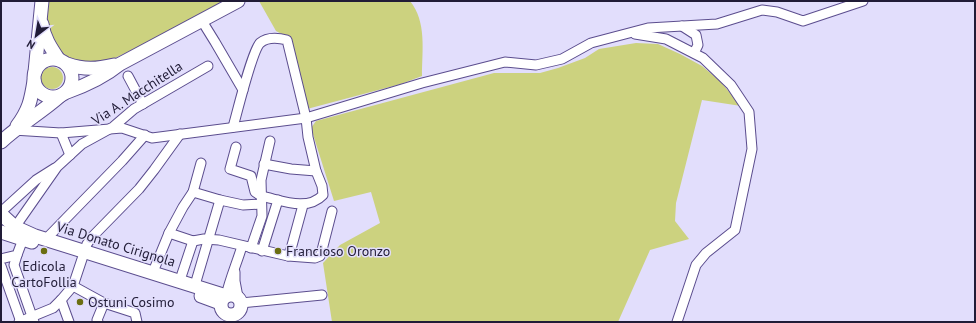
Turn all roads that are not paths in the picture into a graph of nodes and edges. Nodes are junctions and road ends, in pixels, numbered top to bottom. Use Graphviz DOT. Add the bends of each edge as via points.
graph roads {
  1 [pos="42,1"];
  2 [pos="238,1"];
  3 [pos="863,1"];
  4 [pos="40,16"];
  5 [pos="202,21"];
  6 [pos="682,26"];
  7 [pos="666,27"];
  8 [pos="631,34"];
  9 [pos="666,39"];
  10 [pos="694,54"];
  11 [pos="63,62"];
  12 [pos="120,64"];
  13 [pos="208,66"];
  14 [pos="128,76"];
  15 [pos="34,77"];
  16 [pos="243,90"];
  17 [pos="64,94"];
  18 [pos="143,104"];
  19 [pos="306,118"];
  20 [pos="232,127"];
  21 [pos="109,129"];
  22 [pos="14,130"];
  23 [pos="62,132"];
  24 [pos="180,134"];
  25 [pos="145,135"];
  26 [pos="270,140"];
  27 [pos="1,142"];
  28 [pos="236,147"];
  29 [pos="70,155"];
  30 [pos="201,163"];
  31 [pos="264,164"];
  32 [pos="57,167"];
  33 [pos="316,171"];
  34 [pos="193,192"];
  35 [pos="220,200"];
  36 [pos="261,200"];
  37 [pos="278,200"];
  38 [pos="302,205"];
  39 [pos="332,211"];
  40 [pos="1,213"];
  41 [pos="15,227"];
  42 [pos="1,232"];
  43 [pos="169,233"];
  44 [pos="24,239"];
  45 [pos="46,239"];
  46 [pos="209,239"];
  47 [pos="193,241"];
  48 [pos="247,247"];
  49 [pos="262,251"];
  50 [pos="84,254"];
  51 [pos="17,255"];
  52 [pos="288,256"];
  53 [pos="1,259"];
  54 [pos="1,266"];
  55 [pos="153,272"];
  56 [pos="180,280"];
  57 [pos="195,285"];
  58 [pos="73,286"];
  59 [pos="322,295"];
  60 [pos="61,300"];
  61 [pos="104,303"];
  62 [pos="232,308"];
  63 [pos="33,319"];
  64 [pos="97,321"];
  65 [pos="21,322"];
  66 [pos="69,322"];
  67 [pos="87,322"];
  68 [pos="137,322"];
  69 [pos="678,322"];
  1 -- 4 [label="main road"];
  2 -- 5 [label="main road"];
  3 -- 6 [label="street" via="803,20 762,10 717,24"];
  4 -- 11 [label="main road" via="51,48"];
  4 -- 15 [label="main road"];
  5 -- 12 [label="main road"];
  5 -- 16 [label="street"];
  6 -- 7 [label="street"];
  6 -- 10 [label="street" via="696,35 698,45"];
  7 -- 8 [label="street" via="648,28"];
  7 -- 9 [label="street"];
  8 -- 9 [label="street"];
  8 -- 19 [label="street" via="591,43 562,59 536,65 505,62 422,83"];
  9 -- 10 [label="street"];
  10 -- 69 [label="street" via="703,58 731,85 750,112 752,149 735,230 706,253 696,265"];
  11 -- 12 [label="main road" via="81,68"];
  11 -- 15 [label="main road" via="53,59 42,62 37,67"];
  11 -- 17 [label="main road" via="73,81"];
  12 -- 17 [label="main road" via="106,75"];
  13 -- 18 [label="street, Via A. Macchitella"];
  14 -- 18 [label="street"];
  15 -- 17 [label="main road" via="36,86 43,95 54,98"];
  15 -- 22 [label="main road" via="31,100 25,115"];
  16 -- 19 [label="street" via="260,43 276,37 287,40"];
  16 -- 20 [label="street"];
  17 -- 22 [label="main road"];
  18 -- 21 [label="street, Via A. Macchitella"];
  19 -- 20 [label="street"];
  19 -- 33 [label="street"];
  20 -- 24 [label="street"];
  21 -- 23 [label="street"];
  21 -- 25 [label="street" via="122,128"];
  21 -- 29 [label="street, Via A. Macchitella" via="82,144"];
  22 -- 23 [label="street"];
  22 -- 27 [label="main road"];
  23 -- 29 [label="street"];
  24 -- 25 [label="street" via="152,138"];
  24 -- 50 [label="street" via="139,189 92,237"];
  25 -- 45 [label="street"];
  26 -- 31 [label="street"];
  28 -- 36 [label="street" via="230,169 251,176 255,192"];
  29 -- 32 [label="street, Via A. Macchitella"];
  30 -- 34 [label="street"];
  31 -- 33 [label="street"];
  31 -- 36 [label="street"];
  32 -- 40 [label="street" via="36,180"];
  32 -- 41 [label="street"];
  33 -- 38 [label="street" via="323,195 318,201"];
  34 -- 35 [label="street"];
  34 -- 43 [label="street"];
  35 -- 36 [label="street" via="243,205"];
  35 -- 46 [label="street"];
  36 -- 37 [label="street"];
  36 -- 48 [label="street" via="262,216"];
  37 -- 38 [label="street"];
  37 -- 49 [label="street"];
  38 -- 52 [label="street"];
  39 -- 52 [label="street" via="320,256"];
  40 -- 41 [label="main road, Via Donato Cirignola"];
  41 -- 45 [label="main road, Via Donato Cirignola"];
  42 -- 44 [label="main road, Via Donato Cirignola"];
  43 -- 47 [label="street"];
  43 -- 55 [label="street"];
  44 -- 50 [label="main road, Via Donato Cirignola"];
  44 -- 51 [label="street"];
  45 -- 50 [label="main road, Via Donato Cirignola"];
  46 -- 47 [label="street"];
  46 -- 48 [label="street"];
  46 -- 57 [label="street"];
  47 -- 56 [label="street"];
  48 -- 49 [label="street"];
  48 -- 62 [label="street" via="229,281"];
  49 -- 52 [label="street"];
  50 -- 55 [label="main road, Via Donato Cirignola"];
  50 -- 58 [label="street"];
  50 -- 62 [label="main road, Via Donato Cirignola"];
  51 -- 53 [label="street"];
  51 -- 63 [label="street" via="14,265"];
  54 -- 65 [label="street"];
  55 -- 56 [label="main road, Via Donato Cirignola"];
  56 -- 57 [label="main road, Via Donato Cirignola"];
  57 -- 62 [label="main road, Via Donato Cirignola"];
  58 -- 60 [label="street"];
  58 -- 61 [label="street"];
  59 -- 62 [label="street"];
  60 -- 63 [label="street" via="53,308"];
  60 -- 66 [label="street"];
  61 -- 64 [label="street"];
  61 -- 68 [label="street" via="135,313"];
  63 -- 65 [label="street"];
  64 -- 67 [label="street"];
}
